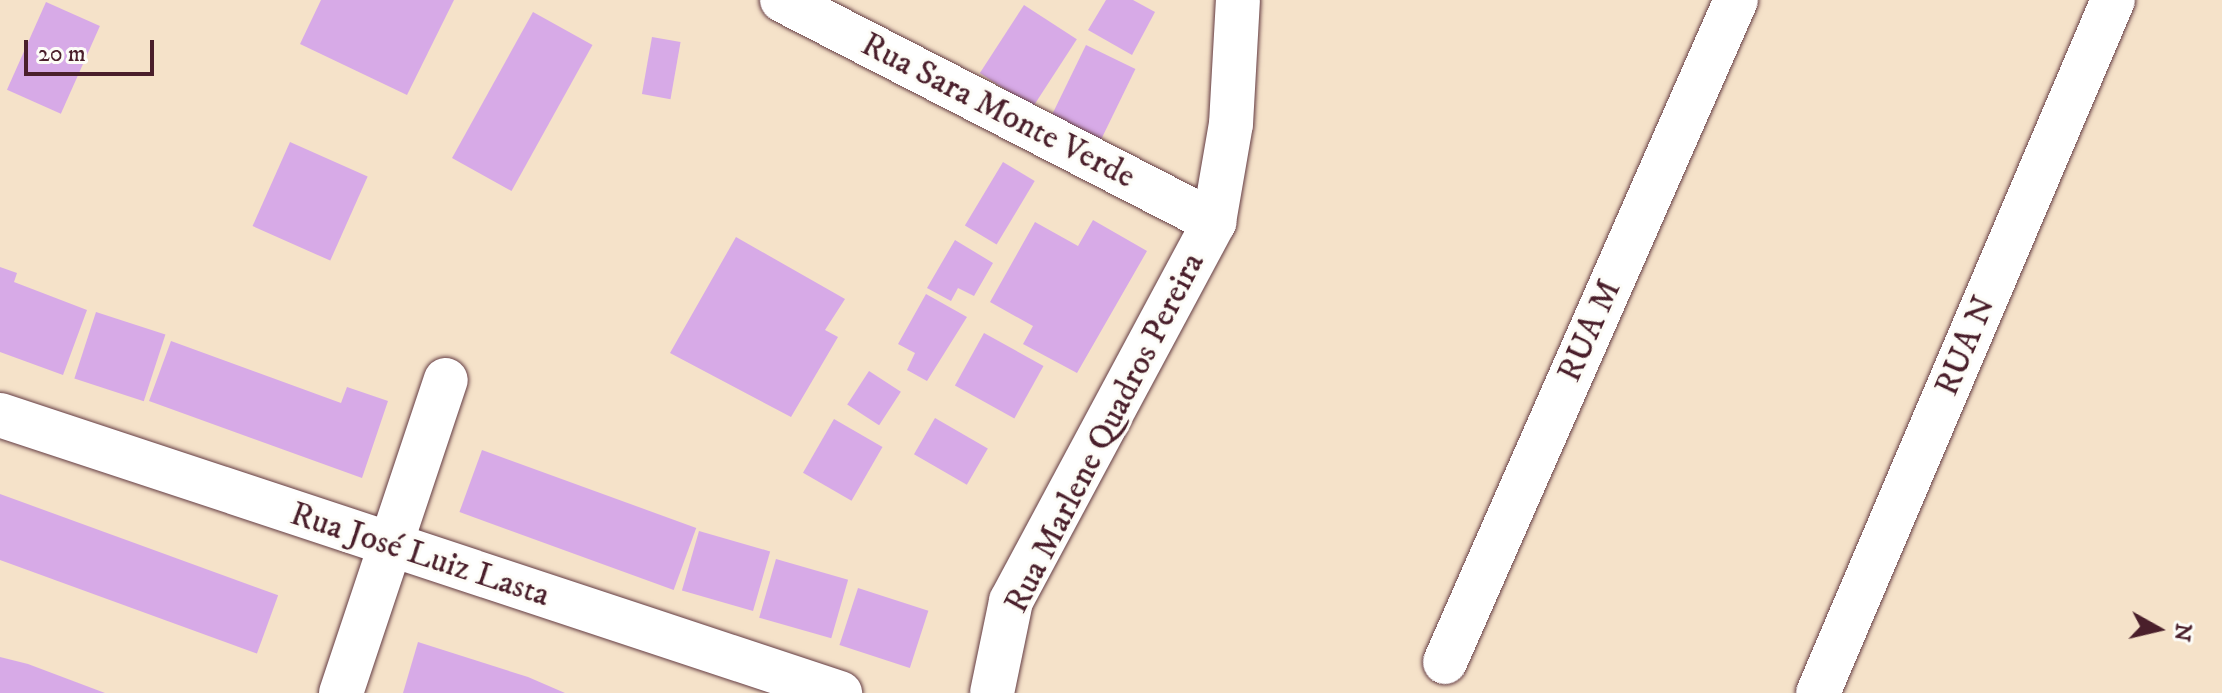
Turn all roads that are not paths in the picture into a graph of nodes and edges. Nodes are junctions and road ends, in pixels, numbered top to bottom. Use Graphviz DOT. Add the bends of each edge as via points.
graph roads {
  1 [pos="782,0"];
  2 [pos="1238,0"];
  3 [pos="1736,0"];
  4 [pos="2113,0"];
  5 [pos="1214,222"];
  6 [pos="446,380"];
  7 [pos="0,415"];
  8 [pos="391,545"];
  9 [pos="1445,662"];
  10 [pos="341,693"];
  11 [pos="840,693"];
  12 [pos="992,693"];
  13 [pos="1818,693"];
  1 -- 5 [label="street, Rua Sara Monte Verde"];
  2 -- 5 [label="street, Rua Marlene Quadros Pereira" via="1231,124"];
  3 -- 9 [label="street, RUA M"];
  4 -- 13 [label="street, RUA N"];
  5 -- 12 [label="street, Rua Marlene Quadros Pereira" via="1011,601"];
  6 -- 8 [label="street"];
  7 -- 8 [label="street, Rua José Luiz Lasta"];
  8 -- 10 [label="street"];
  8 -- 11 [label="street, Rua José Luiz Lasta"];
}
